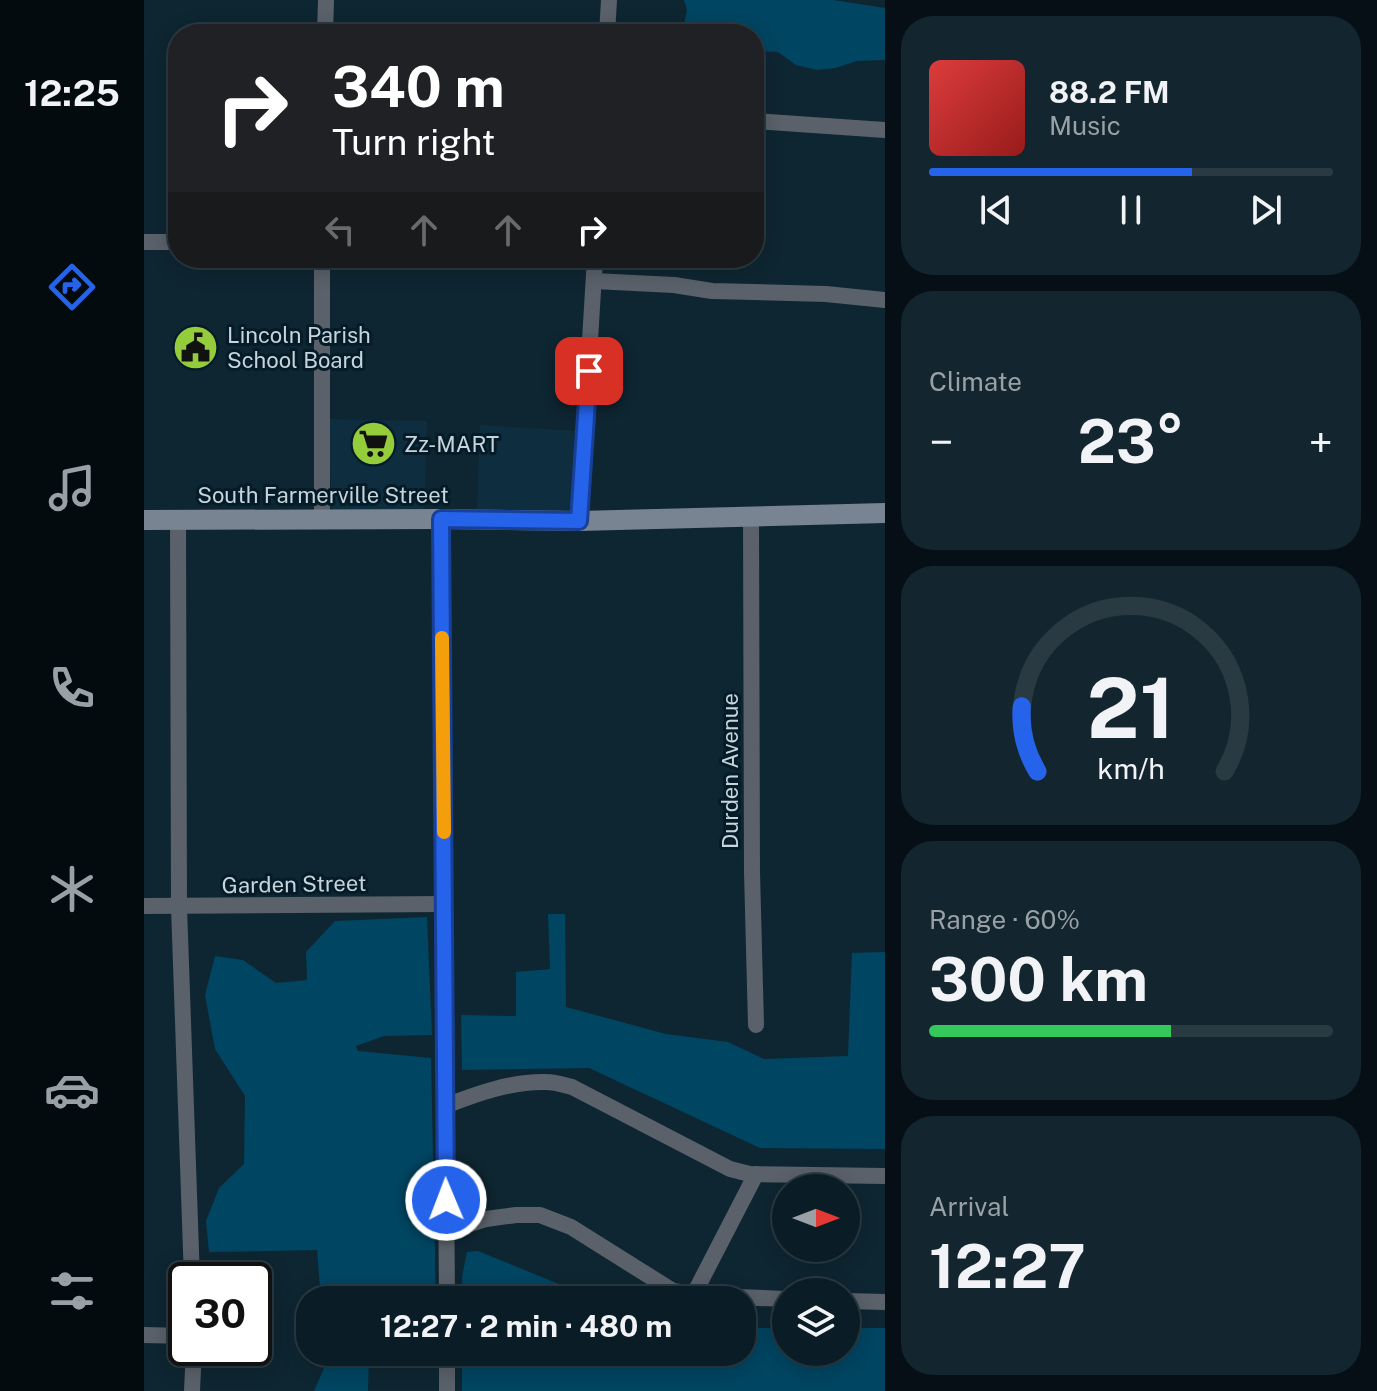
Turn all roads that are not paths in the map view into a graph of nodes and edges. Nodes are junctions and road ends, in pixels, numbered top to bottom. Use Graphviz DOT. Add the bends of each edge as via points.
graph roads {
  1 [pos="326,0"];
  2 [pos="609,0"];
  3 [pos="325,24"];
  4 [pos="608,24"];
  5 [pos="764,122"];
  6 [pos="885,130"];
  7 [pos="144,242"];
  8 [pos="168,242"];
  9 [pos="322,268"];
  10 [pos="595,268"];
  11 [pos="594,281"];
  12 [pos="885,300"];
  13 [pos="885,513"];
  14 [pos="751,516"];
  15 [pos="178,519"];
  16 [pos="322,519"];
  17 [pos="441,519"];
  18 [pos="144,520"];
  19 [pos="579,521"];
  20 [pos="445,904"];
  21 [pos="144,906"];
  22 [pos="179,907"];
  23 [pos="756,1025"];
  24 [pos="445,1106"];
  25 [pos="756,1174"];
  26 [pos="885,1176"];
  27 [pos="446,1232"];
  28 [pos="191,1262"];
  29 [pos="447,1286"];
  30 [pos="665,1286"];
  31 [pos="698,1286"];
  32 [pos="860,1301"];
  33 [pos="885,1302"];
  34 [pos="144,1335"];
  35 [pos="168,1336"];
  36 [pos="193,1366"];
  37 [pos="447,1366"];
  38 [pos="192,1391"];
  39 [pos="447,1391"];
  1 -- 3 [label="street"];
  2 -- 4 [label="street"];
  5 -- 6 [label="street"];
  7 -- 8 [label="street"];
  9 -- 16 [label="street"];
  10 -- 11 [label="street"];
  11 -- 12 [label="street"];
  11 -- 19 [label="street"];
  13 -- 14 [label="street, South Farmerville Street"];
  14 -- 19 [label="street, South Farmerville Street"];
  14 -- 23 [label="street, Durden Avenue"];
  15 -- 16 [label="street, South Farmerville Street"];
  15 -- 18 [label="street, South Farmerville Street"];
  15 -- 22 [label="street"];
  16 -- 17 [label="street, South Farmerville Street"];
  17 -- 19 [label="street, South Farmerville Street"];
  17 -- 20 [label="street"];
  20 -- 22 [label="street, Garden Street"];
  20 -- 24 [label="street"];
  21 -- 22 [label="street, Garden Street"];
  22 -- 28 [label="street"];
  24 -- 25 [label="street" via="517,1085 546,1082 572,1087 730,1169"];
  24 -- 27 [label="street"];
  25 -- 26 [label="street"];
  25 -- 31 [label="street"];
  27 -- 29 [label="street"];
  27 -- 30 [label="street" via="486,1219 540,1215 571,1227"];
  32 -- 33 [label="street"];
  34 -- 35 [label="street"];
  36 -- 38 [label="street"];
  37 -- 39 [label="street"];
}
